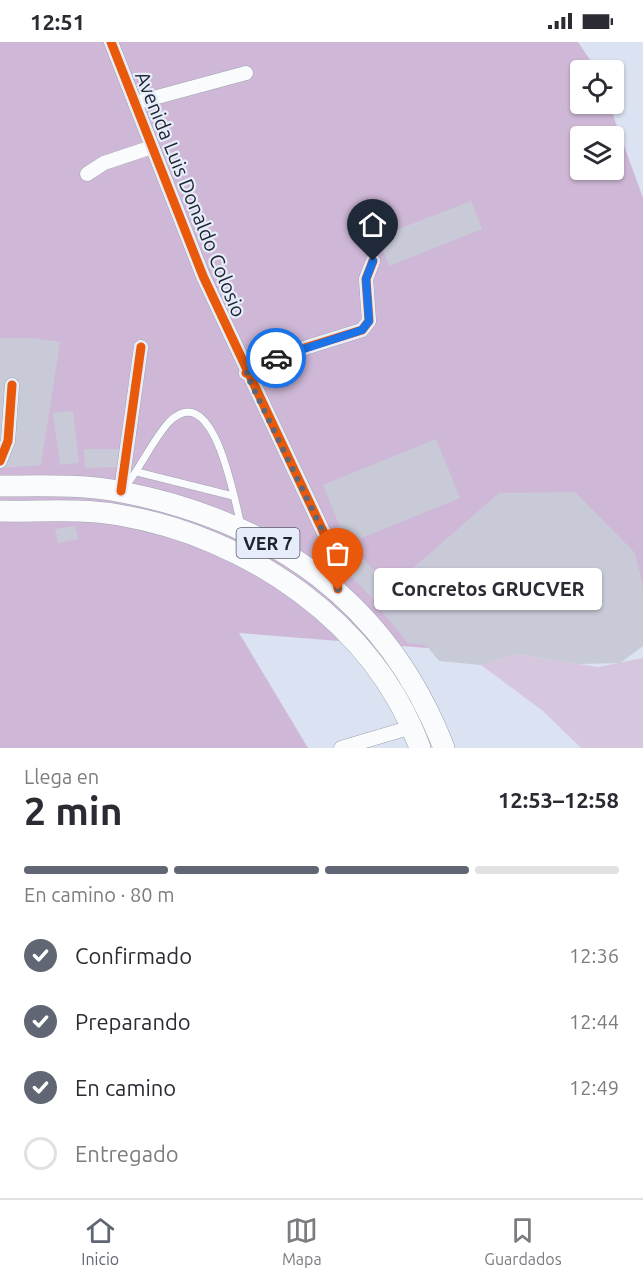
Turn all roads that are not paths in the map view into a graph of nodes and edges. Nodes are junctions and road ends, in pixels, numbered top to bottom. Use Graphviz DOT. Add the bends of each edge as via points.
graph roads {
  1 [pos="111,42"];
  2 [pos="246,73"];
  3 [pos="135,104"];
  4 [pos="152,147"];
  5 [pos="87,174"];
  6 [pos="373,261"];
  7 [pos="141,347"];
  8 [pos="246,373"];
  9 [pos="12,385"];
  10 [pos="0,461"];
  11 [pos="137,472"];
  12 [pos="0,486"];
  13 [pos="121,492"];
  14 [pos="233,496"];
  15 [pos="0,511"];
  16 [pos="242,527"];
  17 [pos="338,590"];
  18 [pos="412,727"];
  19 [pos="341,748"];
  20 [pos="420,748"];
  21 [pos="444,748"];
  1 -- 3 [label="street, Avenida Luis Donaldo Colosio"];
  2 -- 3 [label="street"];
  3 -- 4 [label="street, Avenida Luis Donaldo Colosio"];
  4 -- 5 [label="street" via="104,163"];
  4 -- 8 [label="street, Avenida Luis Donaldo Colosio"];
  6 -- 8 [label="street" via="366,279 369,321 362,330 282,355"];
  7 -- 13 [label="street"];
  8 -- 17 [label="street, Avenida Luis Donaldo Colosio" via="331,548"];
  9 -- 10 [label="street" via="8,441"];
  11 -- 13 [label="lane"];
  11 -- 14 [label="lane"];
  11 -- 14 [label="lane" via="169,423 180,414 192,412 205,418 215,434"];
  12 -- 13 [label="main road, VER 7"];
  13 -- 16 [label="main road, VER 7" via="183,506"];
  14 -- 16 [label="lane"];
  15 -- 18 [label="main road, VER 7" via="117,515 171,526 254,563 286,581 332,619 391,687"];
  16 -- 17 [label="main road, VER 7"];
  17 -- 21 [label="main road, VER 7" via="403,665 431,714"];
  18 -- 19 [label="street"];
  18 -- 20 [label="main road, VER 7"];
}
